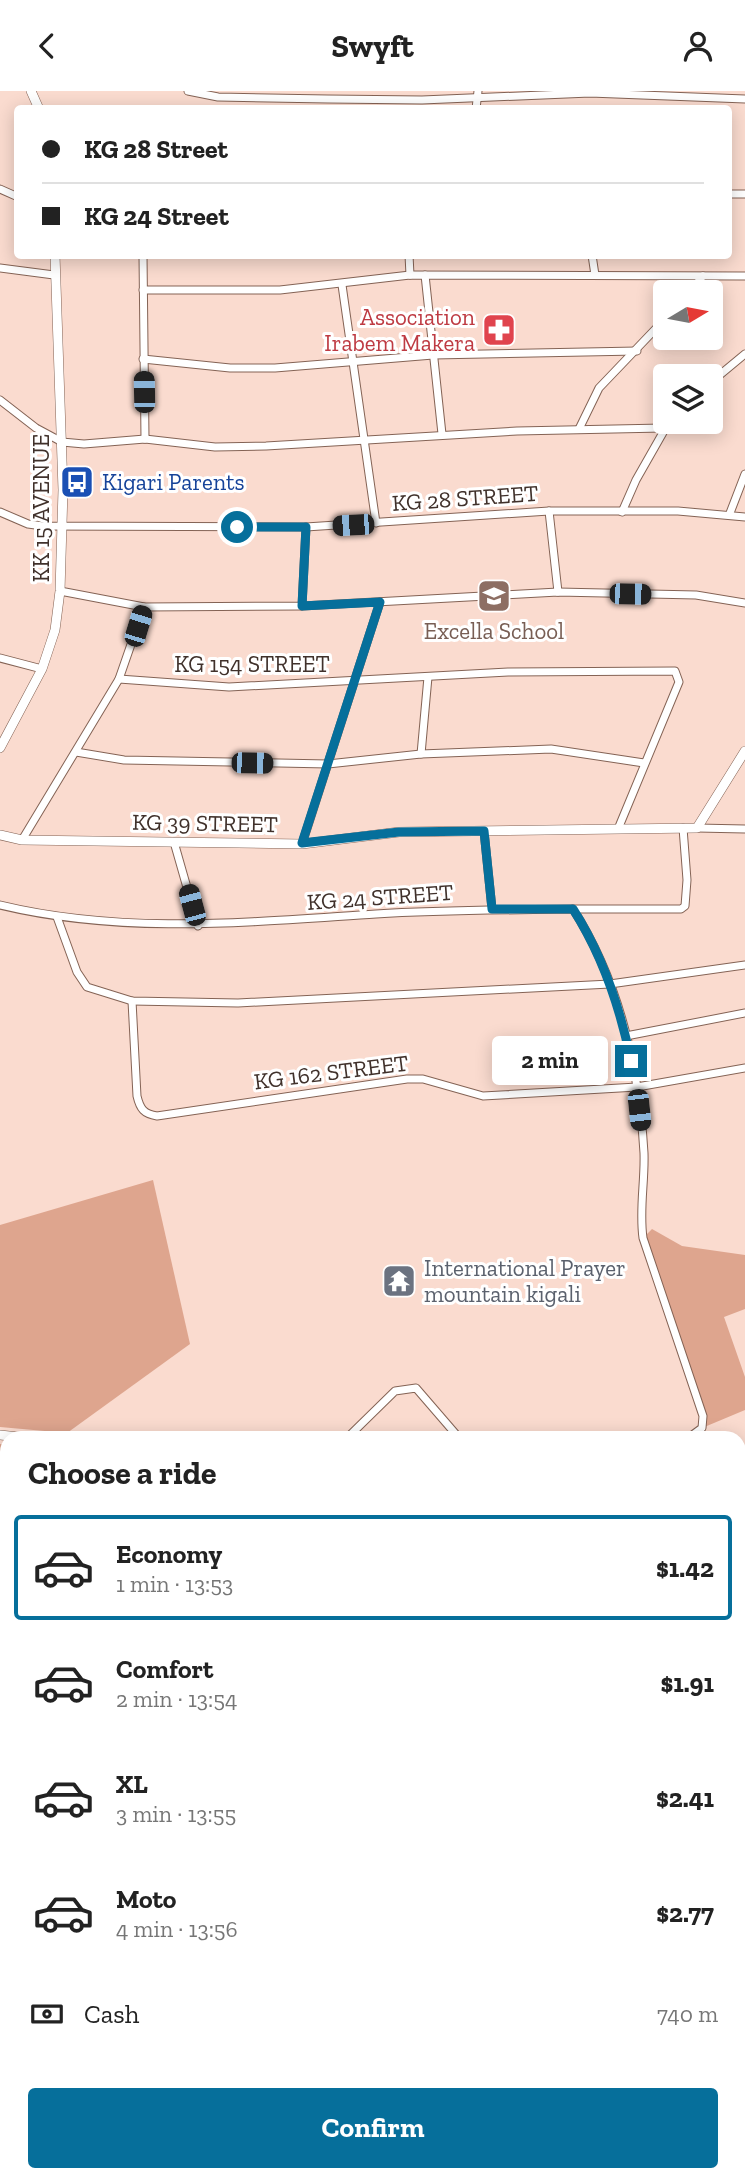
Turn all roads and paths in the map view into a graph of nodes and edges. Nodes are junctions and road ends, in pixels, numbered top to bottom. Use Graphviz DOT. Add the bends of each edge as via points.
graph roads {
  1 [pos="188,91"];
  2 [pos="477,94"];
  3 [pos="218,97"];
  4 [pos="745,99"];
  5 [pos="217,105"];
  6 [pos="54,259"];
  7 [pos="143,259"];
  8 [pos="409,259"];
  9 [pos="593,259"];
  10 [pos="0,268"];
  11 [pos="54,275"];
  12 [pos="410,275"];
  13 [pos="425,275"];
  14 [pos="595,275"];
  15 [pos="703,276"];
  16 [pos="745,276"];
  17 [pos="700,280"];
  18 [pos="342,285"];
  19 [pos="143,290"];
  20 [pos="653,333"];
  21 [pos="637,351"];
  22 [pos="745,354"];
  23 [pos="433,355"];
  24 [pos="143,359"];
  25 [pos="353,363"];
  26 [pos="723,372"];
  27 [pos="0,400"];
  28 [pos="653,426"];
  29 [pos="579,429"];
  30 [pos="442,434"];
  31 [pos="661,434"];
  32 [pos="145,439"];
  33 [pos="62,442"];
  34 [pos="365,442"];
  35 [pos="745,474"];
  36 [pos="549,511"];
  37 [pos="0,512"];
  38 [pos="622,512"];
  39 [pos="730,513"];
  40 [pos="745,517"];
  41 [pos="376,523"];
  42 [pos="62,525"];
  43 [pos="306,527"];
  44 [pos="61,591"];
  45 [pos="558,592"];
  46 [pos="380,602"];
  47 [pos="745,603"];
  48 [pos="302,606"];
  49 [pos="144,607"];
  50 [pos="0,658"];
  51 [pos="42,669"];
  52 [pos="428,677"];
  53 [pos="118,679"];
  54 [pos="355,682"];
  55 [pos="0,748"];
  56 [pos="745,751"];
  57 [pos="76,752"];
  58 [pos="421,754"];
  59 [pos="644,763"];
  60 [pos="328,764"];
  61 [pos="683,828"];
  62 [pos="697,828"];
  63 [pos="618,829"];
  64 [pos="745,829"];
  65 [pos="484,831"];
  66 [pos="0,835"];
  67 [pos="22,840"];
  68 [pos="174,842"];
  69 [pos="302,843"];
  70 [pos="0,905"];
  71 [pos="492,909"];
  72 [pos="573,909"];
  73 [pos="57,917"];
  74 [pos="198,926"];
  75 [pos="745,965"];
  76 [pos="610,984"];
  77 [pos="132,1001"];
  78 [pos="745,1013"];
  79 [pos="626,1035"];
  80 [pos="745,1068"];
  81 [pos="637,1087"];
  82 [pos="354,1431"];
  83 [pos="453,1431"];
  84 [pos="698,1431"];
  1 -- 3 [label="street"];
  2 -- 3 [label="street" via="422,100"];
  2 -- 4 [label="street"];
  3 -- 5 [label="street"];
  6 -- 11 [label="street, KK 15 AVENUE"];
  7 -- 19 [label="street"];
  8 -- 12 [label="street"];
  9 -- 14 [label="street"];
  10 -- 11 [label="street"];
  11 -- 33 [label="street, KK 15 AVENUE"];
  12 -- 13 [label="street"];
  12 -- 18 [label="street"];
  13 -- 14 [label="street"];
  13 -- 23 [label="street"];
  14 -- 15 [label="street"];
  15 -- 16 [label="street"];
  15 -- 17 [label="street"];
  18 -- 19 [label="street" via="225,292"];
  18 -- 25 [label="street"];
  19 -- 24 [label="street"];
  20 -- 21 [label="street"];
  21 -- 23 [label="street"];
  21 -- 29 [label="street" via="599,388"];
  22 -- 26 [label="street"];
  23 -- 25 [label="street"];
  23 -- 30 [label="street"];
  24 -- 25 [label="street" via="230,368"];
  24 -- 32 [label="street"];
  25 -- 34 [label="street"];
  27 -- 33 [label="street"];
  28 -- 29 [label="street"];
  29 -- 30 [label="street"];
  30 -- 34 [label="street"];
  31 -- 38 [label="street"];
  32 -- 33 [label="street"];
  32 -- 34 [label="street" via="215,447"];
  33 -- 42 [label="street, KK 15 AVENUE"];
  34 -- 41 [label="street"];
  35 -- 39 [label="street"];
  36 -- 38 [label="street, KG 28 STREET"];
  36 -- 41 [label="street, KG 28 STREET"];
  36 -- 45 [label="street"];
  37 -- 42 [label="street, KG 28 STREET" via="28,524"];
  38 -- 39 [label="street, KG 28 STREET"];
  39 -- 40 [label="street, KG 28 STREET"];
  41 -- 43 [label="street, KG 28 STREET"];
  42 -- 43 [label="street, KG 28 STREET"];
  42 -- 44 [label="street, KK 15 AVENUE"];
  43 -- 48 [label="street"];
  44 -- 49 [label="street"];
  44 -- 51 [label="street, KK 15 AVENUE"];
  45 -- 46 [label="street"];
  45 -- 47 [label="street" via="696,595"];
  46 -- 48 [label="street"];
  46 -- 54 [label="street"];
  48 -- 49 [label="street"];
  49 -- 53 [label="street"];
  50 -- 51 [label="street"];
  51 -- 55 [label="street, KK 15 AVENUE"];
  52 -- 54 [label="street, KG 154 STREET"];
  52 -- 58 [label="street"];
  52 -- 59 [label="street, KG 154 STREET" via="676,671 679,682"];
  53 -- 54 [label="street, KG 154 STREET" via="229,687"];
  53 -- 57 [label="street"];
  54 -- 60 [label="street"];
  56 -- 62 [label="street"];
  57 -- 60 [label="street" via="124,760"];
  57 -- 67 [label="street"];
  58 -- 59 [label="street" via="551,749"];
  58 -- 60 [label="street"];
  59 -- 63 [label="street, KG 154 STREET"];
  60 -- 69 [label="street"];
  61 -- 62 [label="street, KG 39 STREET"];
  61 -- 63 [label="street, KG 39 STREET"];
  61 -- 72 [label="street, KG 24 STREET" via="687,880 681,909"];
  62 -- 64 [label="street, KG 39 STREET"];
  63 -- 65 [label="street, KG 39 STREET"];
  65 -- 69 [label="street, KG 39 STREET" via="399,832"];
  65 -- 71 [label="street"];
  66 -- 67 [label="street, KG 39 STREET"];
  67 -- 68 [label="street, KG 39 STREET"];
  68 -- 69 [label="street, KG 39 STREET"];
  68 -- 74 [label="street"];
  70 -- 73 [label="street, KG 24 STREET"];
  71 -- 72 [label="street, KG 24 STREET"];
  71 -- 74 [label="street, KG 24 STREET"];
  72 -- 76 [label="street"];
  73 -- 74 [label="street, KG 24 STREET"];
  73 -- 77 [label="street" via="87,987"];
  75 -- 76 [label="street"];
  76 -- 77 [label="street" via="238,1003"];
  76 -- 79 [label="street"];
  77 -- 81 [label="street, KG 162 STREET" via="136,1096 139,1107 157,1116 407,1079 483,1096"];
  78 -- 79 [label="street"];
  79 -- 81 [label="street"];
  80 -- 81 [label="street, KG 162 STREET"];
  81 -- 84 [label="street" via="644,1155 639,1210 643,1238 703,1416"];
  82 -- 83 [label="street" via="395,1391 416,1388"];
}
